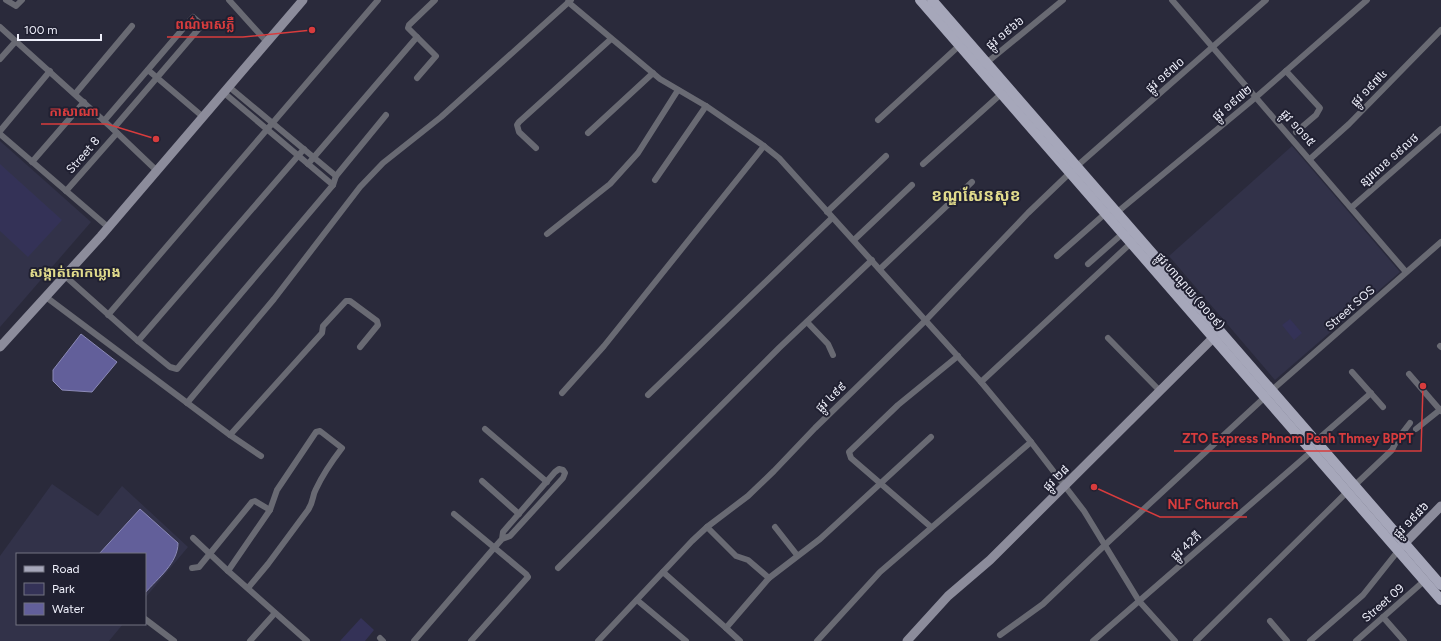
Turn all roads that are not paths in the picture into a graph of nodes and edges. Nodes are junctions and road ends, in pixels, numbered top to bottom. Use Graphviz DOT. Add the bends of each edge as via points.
graph roads {
  1 [pos="6,0"];
  2 [pos="22,0"];
  3 [pos="229,0"];
  4 [pos="303,0"];
  5 [pos="378,0"];
  6 [pos="434,0"];
  7 [pos="920,0"];
  8 [pos="932,0"];
  9 [pos="1063,0"];
  10 [pos="1172,0"];
  11 [pos="1266,0"];
  12 [pos="1366,0"];
  13 [pos="570,1"];
  14 [pos="132,26"];
  15 [pos="0,27"];
  16 [pos="1441,30"];
  17 [pos="417,37"];
  18 [pos="611,39"];
  19 [pos="16,41"];
  20 [pos="266,41"];
  21 [pos="962,42"];
  22 [pos="1213,48"];
  23 [pos="0,59"];
  24 [pos="983,66"];
  25 [pos="148,70"];
  26 [pos="50,71"];
  27 [pos="1286,71"];
  28 [pos="653,73"];
  29 [pos="157,77"];
  30 [pos="417,78"];
  31 [pos="225,89"];
  32 [pos="678,90"];
  33 [pos="75,94"];
  34 [pos="1001,94"];
  35 [pos="1255,98"];
  36 [pos="84,102"];
  37 [pos="706,106"];
  38 [pos="386,115"];
  39 [pos="202,116"];
  40 [pos="878,120"];
  41 [pos="104,121"];
  42 [pos="273,123"];
  43 [pos="267,129"];
  44 [pos="1441,129"];
  45 [pos="0,131"];
  46 [pos="115,131"];
  47 [pos="1296,132"];
  48 [pos="588,133"];
  49 [pos="0,134"];
  50 [pos="764,146"];
  51 [pos="536,148"];
  52 [pos="304,149"];
  53 [pos="298,156"];
  54 [pos="886,156"];
  55 [pos="314,157"];
  56 [pos="1310,159"];
  57 [pos="32,162"];
  58 [pos="308,164"];
  59 [pos="923,164"];
  60 [pos="156,170"];
  61 [pos="1074,170"];
  62 [pos="336,176"];
  63 [pos="655,180"];
  64 [pos="972,182"];
  65 [pos="333,185"];
  66 [pos="912,185"];
  67 [pos="66,191"];
  68 [pos="1352,207"];
  69 [pos="827,212"];
  70 [pos="1111,213"];
  71 [pos="832,218"];
  72 [pos="108,227"];
  73 [pos="548,234"];
  74 [pos="1122,234"];
  75 [pos="854,240"];
  76 [pos="1441,242"];
  77 [pos="1131,243"];
  78 [pos="1057,256"];
  79 [pos="872,260"];
  80 [pos="1088,264"];
  81 [pos="880,269"];
  82 [pos="1406,272"];
  83 [pos="65,276"];
  84 [pos="46,297"];
  85 [pos="108,315"];
  86 [pos="926,320"];
  87 [pos="807,322"];
  88 [pos="1217,334"];
  89 [pos="1108,338"];
  90 [pos="138,342"];
  91 [pos="0,347"];
  92 [pos="360,347"];
  93 [pos="833,355"];
  94 [pos="958,356"];
  95 [pos="1352,372"];
  96 [pos="1409,374"];
  97 [pos="981,382"];
  98 [pos="1159,390"];
  99 [pos="562,393"];
  100 [pos="1371,393"];
  101 [pos="1269,394"];
  102 [pos="648,395"];
  103 [pos="187,403"];
  104 [pos="1383,407"];
  105 [pos="1441,410"];
  106 [pos="1410,423"];
  107 [pos="485,429"];
  108 [pos="1416,429"];
  109 [pos="230,435"];
  110 [pos="931,437"];
  111 [pos="1316,441"];
  112 [pos="1031,442"];
  113 [pos="1312,451"];
  114 [pos="261,456"];
  115 [pos="482,481"];
  116 [pos="547,482"];
  117 [pos="880,483"];
  118 [pos="1065,486"];
  119 [pos="1351,488"];
  120 [pos="1441,506"];
  121 [pos="270,510"];
  122 [pos="454,514"];
  123 [pos="519,514"];
  124 [pos="707,527"];
  125 [pos="775,527"];
  126 [pos="931,528"];
  127 [pos="194,538"];
  128 [pos="502,539"];
  129 [pos="1106,544"];
  130 [pos="1402,547"];
  131 [pos="494,548"];
  132 [pos="210,553"];
  133 [pos="797,555"];
  134 [pos="192,568"];
  135 [pos="558,568"];
  136 [pos="228,571"];
  137 [pos="663,572"];
  138 [pos="769,578"];
  139 [pos="1424,581"];
  140 [pos="1441,585"];
  141 [pos="248,588"];
  142 [pos="637,600"];
  143 [pos="1441,600"];
  144 [pos="1139,601"];
  145 [pos="276,613"];
  146 [pos="1383,617"];
  147 [pos="146,621"];
  148 [pos="1270,621"];
  149 [pos="726,628"];
  150 [pos="1000,635"];
  151 [pos="174,641"];
  152 [pos="250,641"];
  153 [pos="307,641"];
  154 [pos="414,641"];
  155 [pos="471,641"];
  156 [pos="598,641"];
  157 [pos="686,641"];
  158 [pos="740,641"];
  159 [pos="817,641"];
  160 [pos="907,641"];
  161 [pos="1093,641"];
  162 [pos="1175,641"];
  163 [pos="1196,641"];
  164 [pos="1287,641"];
  165 [pos="1310,641"];
  166 [pos="1356,641"];
  167 [pos="1404,641"];
  1 -- 2 [label="street" via="16,6"];
  3 -- 20 [label="street"];
  4 -- 20 [label="main road"];
  5 -- 42 [label="street"];
  6 -- 17 [label="street" via="409,25 408,28"];
  7 -- 21 [label="main road, ផ្លូវ ហាណូយ (១០១៩)"];
  8 -- 21 [label="main road, ផ្លូវ ហាណូយ (១០១៩)"];
  9 -- 24 [label="street, ផ្លូវ ១៩៦៦"];
  10 -- 22 [label="street, ផ្លូវ ១០១៥"];
  11 -- 22 [label="street, ផ្លូវ ១៩៧០"];
  12 -- 27 [label="street, ផ្លូវ ១៩៧២"];
  13 -- 18 [label="street"];
  13 -- 103 [label="street" via="441,117 383,163 360,187 274,299"];
  14 -- 33 [label="street"];
  15 -- 19 [label="street"];
  16 -- 56 [label="street, ផ្លូវ ១៩៧៤" via="1349,124"];
  17 -- 30 [label="street" via="436,56"];
  17 -- 55 [label="street"];
  18 -- 28 [label="street"];
  18 -- 51 [label="street" via="519,122 519,132"];
  19 -- 23 [label="street"];
  19 -- 26 [label="street"];
  20 -- 31 [label="main road"];
  21 -- 24 [label="main road, ផ្លូវ ហាណូយ (១០១៩)"];
  21 -- 40 [label="street"];
  22 -- 35 [label="street, ផ្លូវ ១០១៥"];
  22 -- 61 [label="street, ផ្លូវ ១៩៧០"];
  24 -- 34 [label="main road, ផ្លូវ ហាណូយ (១០១៩)"];
  24 -- 61 [label="main road, ផ្លូវ ហាណូយ (១០១៩)"];
  25 -- 29 [label="street"];
  25 -- 29 [label="street, Street 8" via="193,17 202,25"];
  25 -- 41 [label="street"];
  26 -- 33 [label="street"];
  26 -- 45 [label="street"];
  27 -- 35 [label="street, ផ្លូវ ១៩៧២"];
  27 -- 47 [label="street" via="1320,108 1316,115"];
  28 -- 32 [label="street"];
  28 -- 48 [label="street"];
  29 -- 39 [label="street"];
  29 -- 46 [label="street, Street 8"];
  31 -- 39 [label="main road"];
  31 -- 42 [label="street"];
  31 -- 43 [label="street"];
  32 -- 37 [label="street"];
  32 -- 73 [label="street" via="638,153 610,184"];
  33 -- 36 [label="street"];
  34 -- 59 [label="street"];
  34 -- 61 [label="main road, ផ្លូវ ហាណូយ (១០១៩)"];
  35 -- 56 [label="street, ផ្លូវ ១០១៥"];
  35 -- 70 [label="street, ផ្លូវ ១៩៧២"];
  36 -- 41 [label="street"];
  36 -- 57 [label="street"];
  37 -- 50 [label="street"];
  37 -- 63 [label="street"];
  38 -- 62 [label="street"];
  39 -- 60 [label="main road"];
  41 -- 46 [label="street"];
  42 -- 43 [label="street"];
  42 -- 52 [label="street"];
  43 -- 53 [label="street"];
  43 -- 85 [label="street"];
  44 -- 68 [label="street, ន្ឡរលេខ ១៩លថ"];
  46 -- 60 [label="street"];
  46 -- 67 [label="street, Street 8"];
  49 -- 57 [label="street"];
  50 -- 69 [label="street" via="779,158"];
  50 -- 99 [label="street" via="608,340"];
  52 -- 53 [label="street"];
  52 -- 55 [label="street"];
  53 -- 58 [label="street"];
  53 -- 90 [label="street"];
  54 -- 69 [label="street"];
  55 -- 58 [label="street"];
  55 -- 62 [label="street"];
  56 -- 68 [label="street, ផ្លូវ ១០១៥"];
  57 -- 67 [label="street"];
  58 -- 65 [label="street"];
  60 -- 72 [label="main road"];
  61 -- 70 [label="main road, ផ្លូវ ហាណូយ (១០១៩)"];
  61 -- 86 [label="street, ផ្លូវ ៤៩៩" via="988,253"];
  62 -- 65 [label="street"];
  64 -- 81 [label="street"];
  65 -- 90 [label="street" via="177,369 170,367"];
  66 -- 75 [label="street"];
  67 -- 72 [label="street"];
  68 -- 82 [label="street, ផ្លូវ ១០១៥"];
  69 -- 71 [label="street"];
  70 -- 74 [label="main road, ផ្លូវ ហាណូយ (១០១៩)"];
  70 -- 78 [label="street, ផ្លូវ ១៩៧២"];
  70 -- 88 [label="main road, ផ្លូវ ហាណូយ (១០១៩)"];
  71 -- 75 [label="street"];
  71 -- 102 [label="street"];
  72 -- 83 [label="main road"];
  74 -- 77 [label="main road, ផ្លូវ ហាណូយ (១០១៩)"];
  74 -- 80 [label="street"];
  75 -- 79 [label="street"];
  76 -- 82 [label="street, Street SOS"];
  77 -- 88 [label="main road, ផ្លូវ ហាណូយ (១០១៩)"];
  77 -- 97 [label="street"];
  79 -- 81 [label="street"];
  79 -- 87 [label="street"];
  81 -- 86 [label="street"];
  82 -- 101 [label="street, Street SOS"];
  83 -- 84 [label="main road"];
  83 -- 85 [label="street"];
  84 -- 91 [label="main road"];
  84 -- 103 [label="street"];
  85 -- 90 [label="street"];
  86 -- 94 [label="street"];
  86 -- 124 [label="street, ផ្លូវ ៤៩៩" via="748,496"];
  87 -- 93 [label="street" via="828,344"];
  87 -- 135 [label="street"];
  88 -- 98 [label="main road, ផ្លូវ ២៨"];
  88 -- 101 [label="main road, ផ្លូវ ហាណូយ (១០១៩)"];
  89 -- 98 [label="street"];
  92 -- 109 [label="street" via="378,325 377,321 350,301 346,301 322,326 322,333"];
  94 -- 97 [label="street"];
  94 -- 117 [label="street" via="898,405 849,452 851,458"];
  95 -- 100 [label="street"];
  96 -- 105 [label="street"];
  97 -- 112 [label="street"];
  98 -- 118 [label="main road, ផ្លូវ ២៨"];
  100 -- 104 [label="street"];
  100 -- 111 [label="street"];
  101 -- 111 [label="main road, ផ្លូវ ហាណូយ (១០១៩)"];
  101 -- 113 [label="main road, ផ្លូវ ហាណូយ (១០១៩)"];
  101 -- 129 [label="street, Street SOS"];
  103 -- 109 [label="street"];
  105 -- 108 [label="street"];
  106 -- 119 [label="street" via="1392,450"];
  107 -- 116 [label="street"];
  109 -- 114 [label="street"];
  110 -- 117 [label="street"];
  111 -- 119 [label="main road, ផ្លូវ ហាណូយ (១០១៩)"];
  112 -- 118 [label="street"];
  112 -- 126 [label="street"];
  113 -- 119 [label="main road, ផ្លូវ ហាណូយ (១០១៩)"];
  113 -- 144 [label="street, ផ្លូវ 42ភី"];
  115 -- 123 [label="street"];
  116 -- 123 [label="street"];
  116 -- 128 [label="street" via="559,469 565,473 510,536"];
  117 -- 126 [label="street"];
  117 -- 133 [label="street" via="820,539"];
  118 -- 129 [label="street"];
  118 -- 160 [label="main road, ផ្លូវ ២៨" via="990,560 948,596"];
  119 -- 130 [label="main road, ផ្លូវ ហាណូយ (១០១៩)"];
  119 -- 163 [label="street"];
  120 -- 130 [label="main road, ផ្លូវ ១៩៨៦"];
  121 -- 132 [label="street" via="260,503 252,502"];
  121 -- 136 [label="street"];
  121 -- 141 [label="street" via="277,490 316,432 320,431 342,448 316,488 314,501 308,510"];
  122 -- 131 [label="street"];
  123 -- 128 [label="street" via="503,532"];
  124 -- 137 [label="street, ផ្លូវ ៤៩៩"];
  124 -- 138 [label="street" via="736,556 748,560"];
  125 -- 133 [label="street"];
  126 -- 159 [label="street" via="880,572"];
  127 -- 132 [label="street"];
  128 -- 131 [label="street"];
  129 -- 144 [label="street"];
  129 -- 150 [label="street, Street SOS" via="1036,611"];
  130 -- 139 [label="main road, ផ្លូវ ហាណូយ (១០១៩)"];
  130 -- 140 [label="main road, ផ្លូវ ហាណូយ (១០១៩)"];
  130 -- 165 [label="street" via="1363,595"];
  131 -- 154 [label="street"];
  131 -- 155 [label="street" via="528,577"];
  132 -- 134 [label="street" via="199,567"];
  132 -- 136 [label="street"];
  133 -- 138 [label="street"];
  136 -- 141 [label="street"];
  137 -- 142 [label="street, ផ្លូវ ៤៩៩"];
  137 -- 149 [label="street"];
  138 -- 149 [label="street"];
  139 -- 143 [label="main road, ផ្លូវ ហាណូយ (១០១៩)"];
  139 -- 146 [label="street, Street 09"];
  141 -- 145 [label="street"];
  142 -- 156 [label="street, ផ្លូវ ៤៩៩"];
  142 -- 157 [label="street"];
  144 -- 161 [label="street, ផ្លូវ 42ភី"];
  144 -- 162 [label="street"];
  145 -- 152 [label="street"];
  145 -- 153 [label="street"];
  146 -- 166 [label="street, Street 09"];
  146 -- 167 [label="street"];
  147 -- 151 [label="street"];
  148 -- 164 [label="street"];
  149 -- 158 [label="street"];
}
